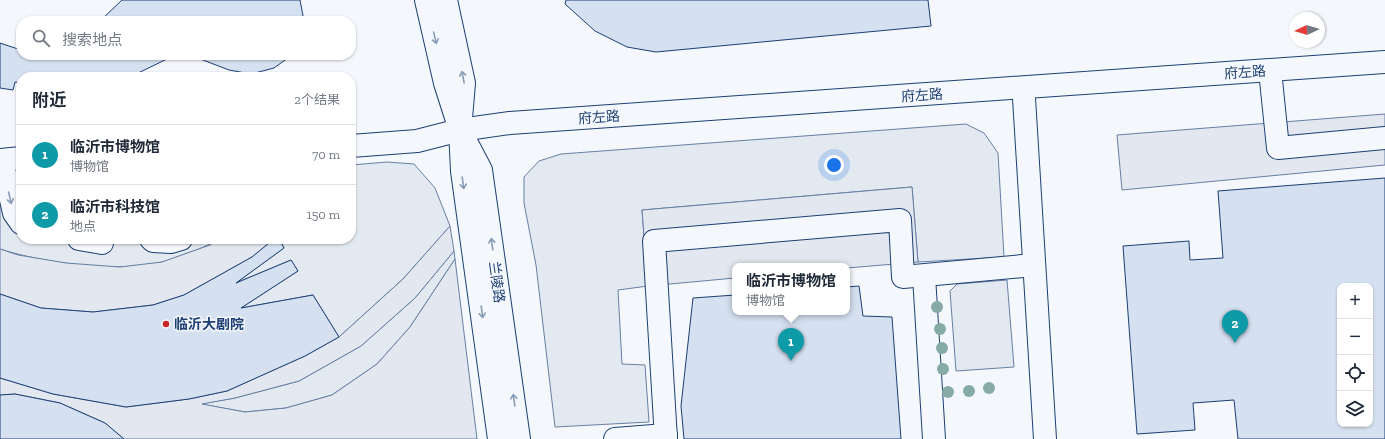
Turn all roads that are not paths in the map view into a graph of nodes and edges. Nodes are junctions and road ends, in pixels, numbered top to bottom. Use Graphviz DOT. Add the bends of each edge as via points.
graph roads {
  1 [pos="426,0"];
  2 [pos="446,0"];
  3 [pos="1385,62"];
  4 [pos="1385,72"];
  5 [pos="1271,80"];
  6 [pos="1023,93"];
  7 [pos="460,130"];
  8 [pos="356,136"];
  9 [pos="1385,138"];
  10 [pos="356,146"];
  11 [pos="9,165"];
  12 [pos="16,216"];
  13 [pos="1034,265"];
  14 [pos="924,276"];
  15 [pos="666,437"];
  16 [pos="499,439"];
  17 [pos="519,439"];
  18 [pos="615,439"];
  19 [pos="934,439"];
  20 [pos="1045,439"];
  1 -- 7 [label="street, 兰陵路, one-way" via="445,83"];
  7 -- 2 [label="street, 兰陵路, one-way" via="464,83"];
  3 -- 6 [label="street, 府左路"];
  4 -- 5 [label="street, 府左路"];
  5 -- 6 [label="street, 府左路"];
  5 -- 9 [label="street" via="1278,148"];
  6 -- 7 [label="street, 府左路" via="510,123"];
  6 -- 13 [label="street"];
  7 -- 8 [label="street, 府左路"];
  7 -- 10 [label="street, 府左路" via="417,141"];
  7 -- 16 [label="street, 兰陵路, one-way" via="462,172"];
  17 -- 7 [label="street, 兰陵路, one-way" via="481,170"];
  11 -- 12 [label="street, one-way"];
  13 -- 14 [label="street"];
  13 -- 20 [label="street"];
  14 -- 15 [label="street" via="903,278 900,220 654,241"];
  14 -- 19 [label="street"];
  15 -- 18 [label="street"];
}
